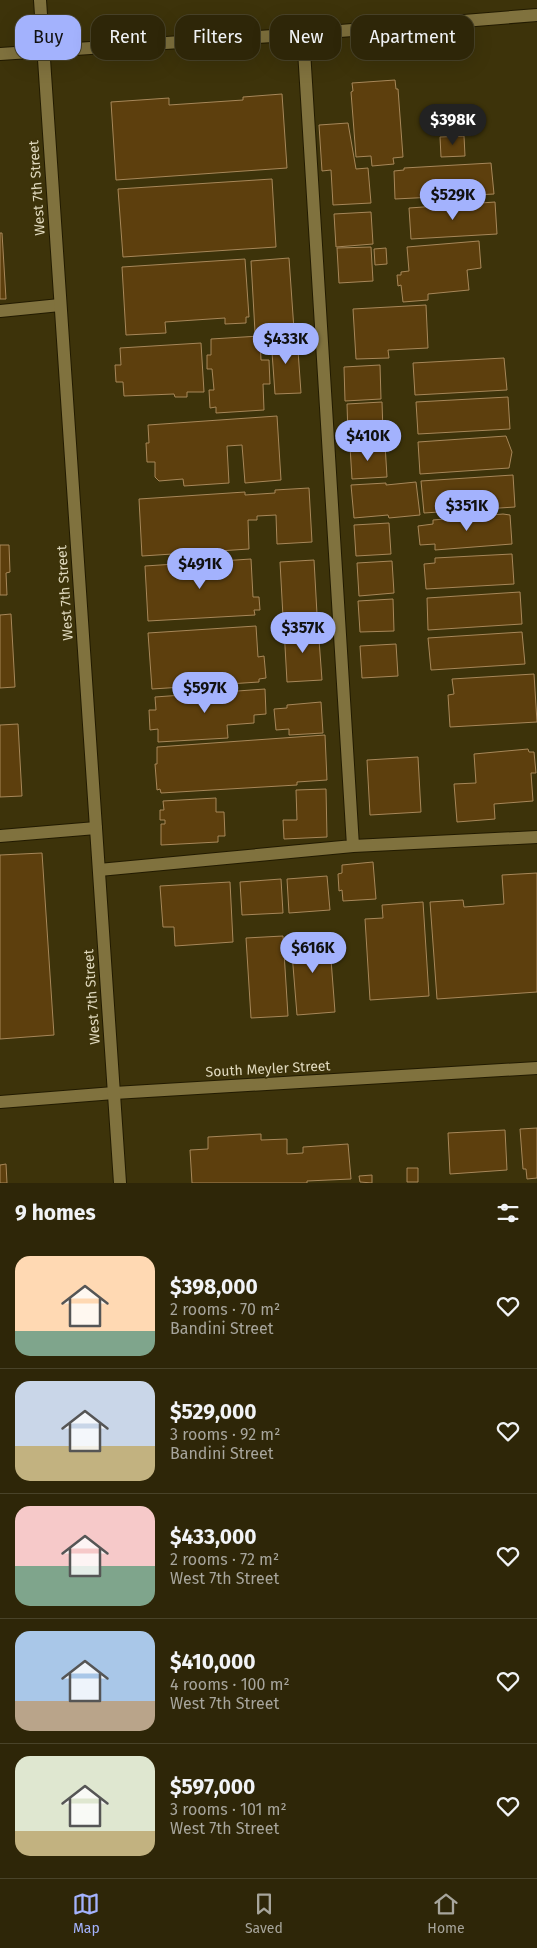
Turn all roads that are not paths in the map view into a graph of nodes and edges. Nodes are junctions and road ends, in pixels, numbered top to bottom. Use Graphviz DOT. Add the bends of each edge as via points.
graph roads {
  1 [pos="40,0"];
  2 [pos="41,15"];
  3 [pos="537,15"];
  4 [pos="341,31"];
  5 [pos="270,36"];
  6 [pos="81,49"];
  7 [pos="15,53"];
  8 [pos="0,54"];
  9 [pos="45,60"];
  10 [pos="305,60"];
  11 [pos="60,306"];
  12 [pos="0,311"];
  13 [pos="96,828"];
  14 [pos="0,836"];
  15 [pos="537,837"];
  16 [pos="353,846"];
  17 [pos="98,870"];
  18 [pos="537,1068"];
  19 [pos="114,1093"];
  20 [pos="0,1102"];
  21 [pos="120,1183"];
  1 -- 2 [label="street, West 7th Street"];
  3 -- 4 [label="street"];
  5 -- 6 [label="street"];
  7 -- 8 [label="street"];
  9 -- 11 [label="street, West 7th Street"];
  10 -- 16 [label="street"];
  11 -- 12 [label="street"];
  11 -- 13 [label="street, West 7th Street"];
  13 -- 14 [label="street"];
  13 -- 17 [label="street, West 7th Street"];
  15 -- 16 [label="street"];
  16 -- 17 [label="street"];
  17 -- 19 [label="street, West 7th Street"];
  18 -- 19 [label="street, South Meyler Street"];
  19 -- 20 [label="street, South Meyler Street"];
  19 -- 21 [label="street, West 7th Street"];
}
